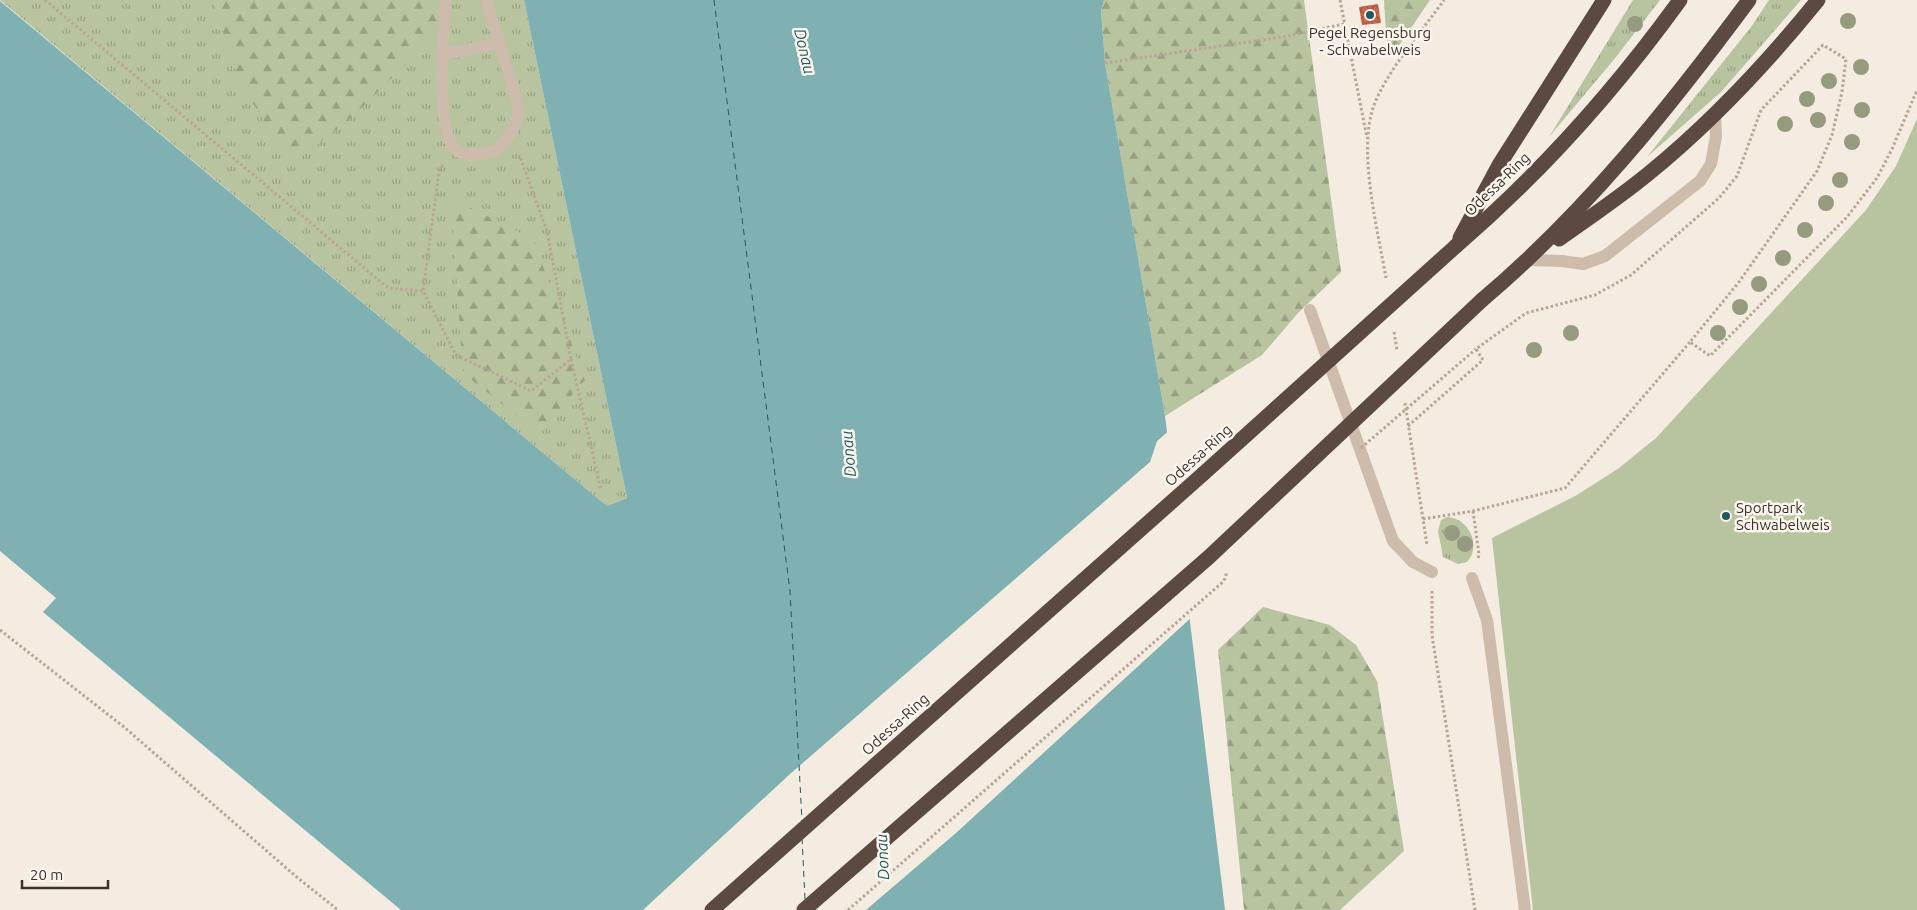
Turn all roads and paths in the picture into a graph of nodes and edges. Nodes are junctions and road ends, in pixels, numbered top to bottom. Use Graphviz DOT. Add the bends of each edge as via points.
graph roads {
  1 [pos="45,0"];
  2 [pos="446,0"];
  3 [pos="486,0"];
  4 [pos="1340,0"];
  5 [pos="1444,0"];
  6 [pos="1604,0"];
  7 [pos="1680,0"];
  8 [pos="1749,0"];
  9 [pos="1818,0"];
  10 [pos="1344,24"];
  11 [pos="498,43"];
  12 [pos="442,55"];
  13 [pos="1105,62"];
  14 [pos="1917,90"];
  15 [pos="1761,110"];
  16 [pos="1715,115"];
  17 [pos="512,133"];
  18 [pos="456,150"];
  19 [pos="1456,246"];
  20 [pos="1529,260"];
  21 [pos="423,291"];
  22 [pos="1310,310"];
  23 [pos="1690,342"];
  24 [pos="1476,349"];
  25 [pos="571,358"];
  26 [pos="1408,426"];
  27 [pos="601,490"];
  28 [pos="1473,511"];
  29 [pos="1422,519"];
  30 [pos="1432,572"];
  31 [pos="1472,578"];
  32 [pos="0,630"];
  33 [pos="338,910"];
  34 [pos="712,910"];
  35 [pos="804,910"];
  36 [pos="1475,910"];
  37 [pos="1525,910"];
  1 -- 21 [label="path" via="388,288"];
  2 -- 12 [label="lane"];
  3 -- 11 [label="lane"];
  4 -- 10 [label="path"];
  5 -- 10 [label="path" via="1384,84 1373,109 1367,141"];
  6 -- 19 [label="highway" via="1499,165"];
  7 -- 19 [label="highway, Odessa-Ring" via="1638,58 1581,125 1501,207"];
  8 -- 20 [label="highway" via="1690,80 1595,192"];
  9 -- 16 [label="highway"];
  10 -- 13 [label="path" via="1282,37"];
  11 -- 12 [label="lane"];
  11 -- 17 [label="lane" via="519,111"];
  12 -- 18 [label="lane" via="445,131"];
  14 -- 23 [label="path" via="1877,178 1847,217 1710,356"];
  15 -- 23 [label="path" via="1823,45 1846,59 1832,135 1817,171 1739,282"];
  16 -- 20 [label="highway" via="1648,174"];
  16 -- 20 [label="lane" via="1716,136 1711,164 1700,181 1605,256 1582,264"];
  17 -- 18 [label="lane" via="495,151 473,156"];
  17 -- 25 [label="path" via="547,231"];
  18 -- 21 [label="path" via="439,171"];
  19 -- 34 [label="highway, Odessa-Ring, bridge"];
  20 -- 35 [label="highway, bridge" via="1482,300 1209,557"];
  21 -- 25 [label="path" via="456,355 531,391"];
  22 -- 30 [label="lane" via="1393,541 1413,562"];
  23 -- 28 [label="path" via="1564,488"];
  24 -- 26 [label="path" via="1483,360"];
  25 -- 27 [label="path"];
  28 -- 29 [label="path"];
  28 -- 31 [label="path" via="1479,554"];
  30 -- 36 [label="path" via="1432,635"];
  31 -- 37 [label="lane" via="1487,620"];
  32 -- 33 [label="path" via="124,727"];
}
